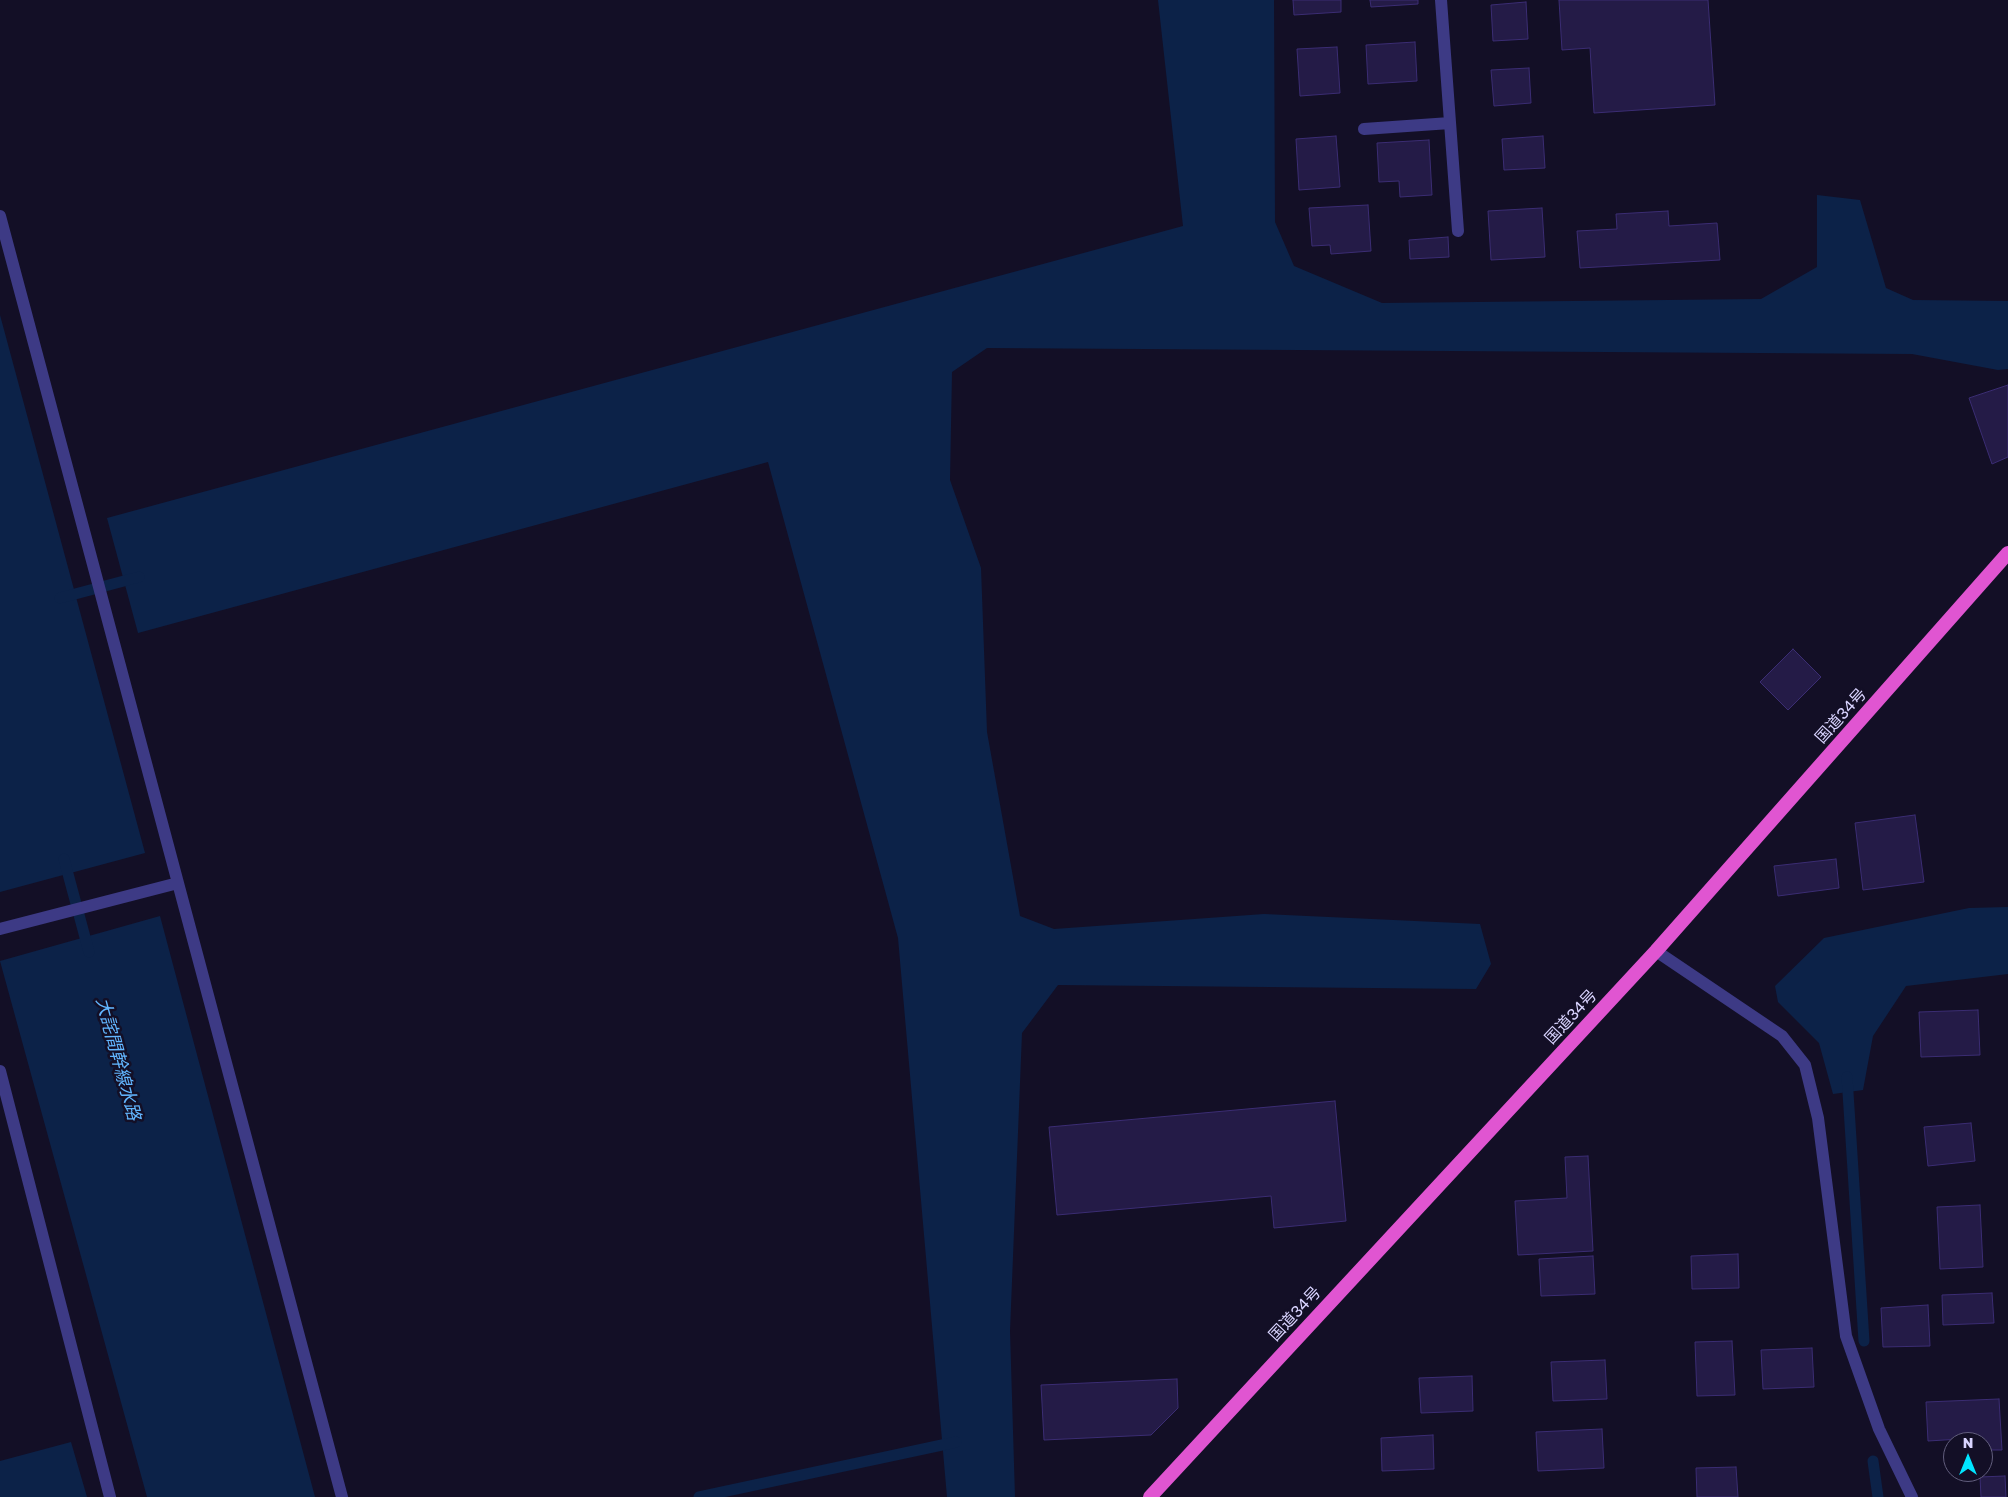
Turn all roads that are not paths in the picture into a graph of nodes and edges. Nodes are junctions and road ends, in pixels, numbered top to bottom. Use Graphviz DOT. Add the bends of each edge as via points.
graph roads {
  1 [pos="1441,0"];
  2 [pos="1450,123"];
  3 [pos="1364,129"];
  4 [pos="0,216"];
  5 [pos="1458,231"];
  6 [pos="2008,554"];
  7 [pos="178,883"];
  8 [pos="0,929"];
  9 [pos="1656,951"];
  10 [pos="0,1071"];
  11 [pos="110,1497"];
  12 [pos="342,1497"];
  13 [pos="1150,1497"];
  14 [pos="1912,1497"];
  1 -- 2 [label="street"];
  2 -- 3 [label="street"];
  2 -- 5 [label="street"];
  4 -- 7 [label="street"];
  6 -- 9 [label="highway, 国道34号"];
  7 -- 8 [label="street"];
  7 -- 12 [label="street"];
  9 -- 13 [label="highway, 国道34号"];
  9 -- 14 [label="street" via="1782,1036 1805,1065 1818,1118 1846,1336 1879,1429"];
  10 -- 11 [label="street"];
}
